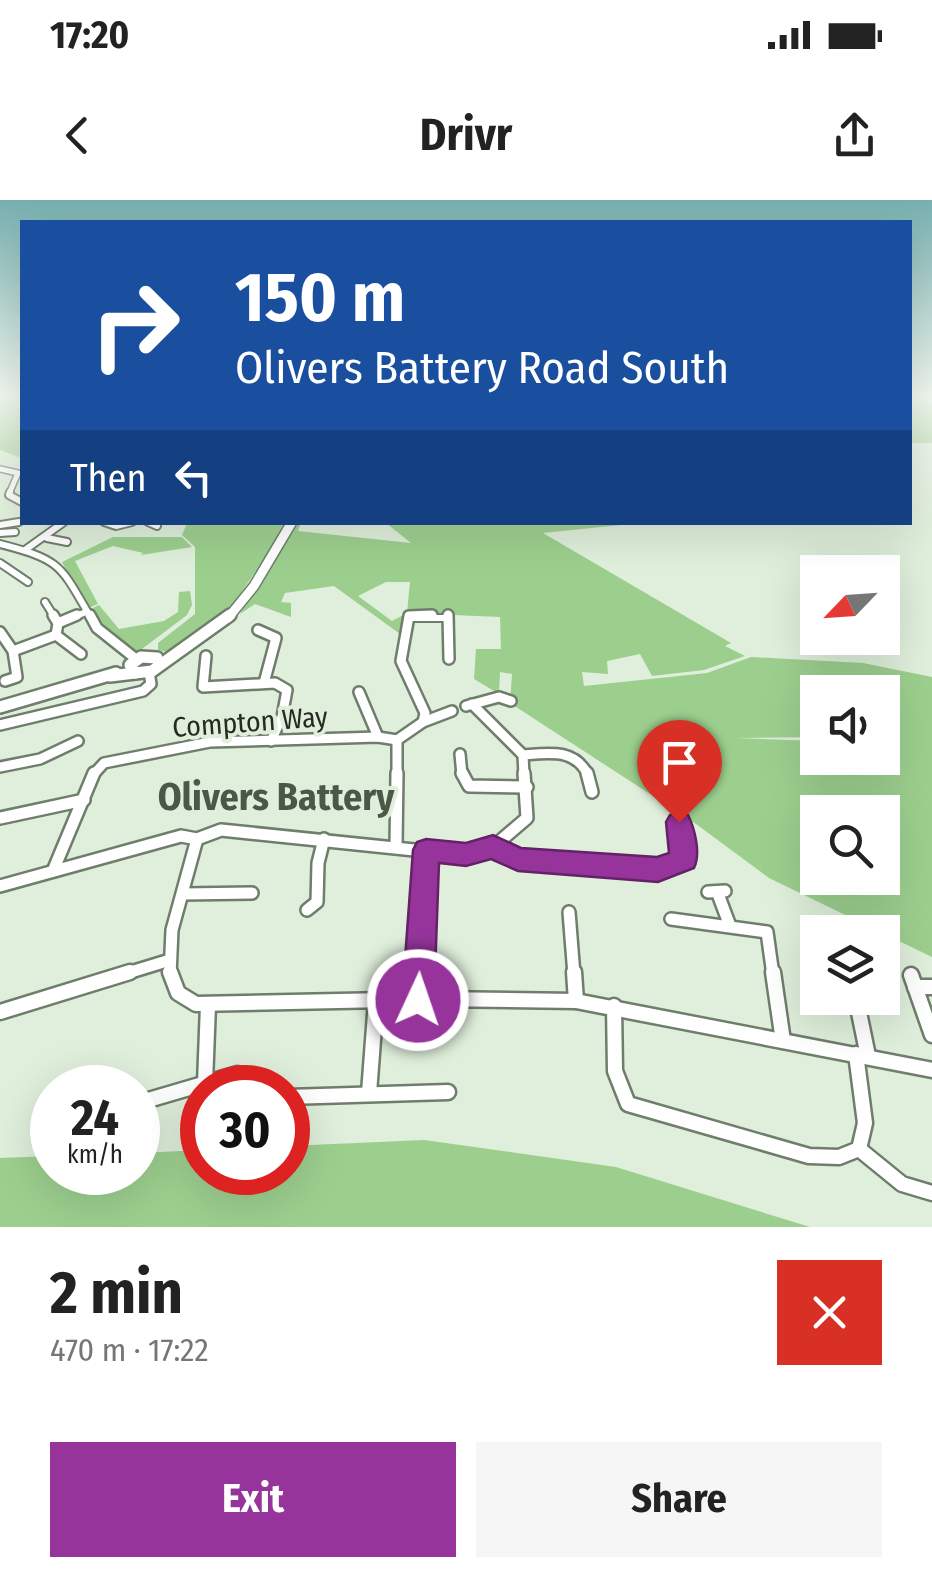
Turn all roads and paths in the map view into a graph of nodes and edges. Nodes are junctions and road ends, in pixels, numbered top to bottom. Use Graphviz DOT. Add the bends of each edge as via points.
graph roads {
  1 [pos="1,468"];
  2 [pos="20,475"];
  3 [pos="12,486"];
  4 [pos="0,487"];
  5 [pos="13,500"];
  6 [pos="19,522"];
  7 [pos="61,525"];
  8 [pos="290,525"];
  9 [pos="15,532"];
  10 [pos="0,535"];
  11 [pos="47,538"];
  12 [pos="67,542"];
  13 [pos="25,550"];
  14 [pos="0,564"];
  15 [pos="12,574"];
  16 [pos="1,578"];
  17 [pos="28,582"];
  18 [pos="44,602"];
  19 [pos="86,612"];
  20 [pos="58,623"];
  21 [pos="258,630"];
  22 [pos="0,632"];
  23 [pos="56,635"];
  24 [pos="13,651"];
  25 [pos="81,654"];
  26 [pos="206,656"];
  27 [pos="448,658"];
  28 [pos="153,664"];
  29 [pos="134,667"];
  30 [pos="5,681"];
  31 [pos="264,683"];
  32 [pos="358,692"];
  33 [pos="511,702"];
  34 [pos="0,707"];
  35 [pos="452,712"];
  36 [pos="423,722"];
  37 [pos="0,726"];
  38 [pos="378,737"];
  39 [pos="271,740"];
  40 [pos="397,740"];
  41 [pos="78,741"];
  42 [pos="460,754"];
  43 [pos="523,755"];
  44 [pos="0,767"];
  45 [pos="527,787"];
  46 [pos="592,792"];
  47 [pos="84,800"];
  48 [pos="0,818"];
  49 [pos="679,822"];
  50 [pos="197,839"];
  51 [pos="324,839"];
  52 [pos="396,846"];
  53 [pos="493,847"];
  54 [pos="426,850"];
  55 [pos="53,871"];
  56 [pos="0,886"];
  57 [pos="252,892"];
  58 [pos="717,892"];
  59 [pos="183,894"];
  60 [pos="317,907"];
  61 [pos="568,912"];
  62 [pos="671,919"];
  63 [pos="730,926"];
  64 [pos="170,960"];
  65 [pos="913,981"];
  66 [pos="932,988"];
  67 [pos="418,1000"];
  68 [pos="576,1000"];
  69 [pos="376,1001"];
  70 [pos="208,1005"];
  71 [pos="614,1006"];
  72 [pos="0,1012"];
  73 [pos="858,1015"];
  74 [pos="932,1035"];
  75 [pos="783,1040"];
  76 [pos="862,1055"];
  77 [pos="206,1065"];
  78 [pos="932,1070"];
  79 [pos="448,1092"];
  80 [pos="368,1093"];
  81 [pos="310,1096"];
  82 [pos="859,1149"];
  83 [pos="932,1193"];
  1 -- 2 [label="street"];
  2 -- 3 [label="street"];
  3 -- 4 [label="street"];
  3 -- 5 [label="street"];
  6 -- 10 [label="street"];
  7 -- 11 [label="street"];
  8 -- 28 [label="main road" via="240,606"];
  9 -- 10 [label="street"];
  10 -- 13 [label="street"];
  11 -- 12 [label="street"];
  11 -- 13 [label="street"];
  13 -- 19 [label="street" via="56,563"];
  14 -- 15 [label="street"];
  15 -- 16 [label="street"];
  15 -- 17 [label="street"];
  18 -- 20 [label="street"];
  19 -- 20 [label="street"];
  19 -- 29 [label="street"];
  20 -- 23 [label="street"];
  21 -- 31 [label="street" via="276,638"];
  22 -- 24 [label="street"];
  23 -- 24 [label="street"];
  23 -- 25 [label="street"];
  24 -- 30 [label="street" via="18,677"];
  26 -- 31 [label="street" via="203,687"];
  27 -- 36 [label="street" via="448,615 409,616 402,661"];
  28 -- 29 [label="main road"];
  28 -- 37 [label="street" via="151,684 143,691"];
  29 -- 34 [label="main road"];
  31 -- 39 [label="street" via="287,690"];
  32 -- 38 [label="street"];
  33 -- 43 [label="street" via="499,697 469,705"];
  35 -- 36 [label="street"];
  36 -- 40 [label="street"];
  38 -- 39 [label="street, Compton Way"];
  38 -- 40 [label="street, Compton Way"];
  39 -- 47 [label="street, Compton Way" via="210,742 104,763"];
  40 -- 52 [label="street"];
  41 -- 44 [label="street" via="40,759"];
  42 -- 45 [label="street" via="469,786"];
  43 -- 45 [label="street"];
  43 -- 46 [label="street" via="578,759"];
  45 -- 53 [label="street" via="527,818"];
  47 -- 48 [label="street"];
  47 -- 55 [label="street, Compton Way"];
  49 -- 53 [label="street" via="684,859 658,870 518,859"];
  50 -- 51 [label="street" via="221,830"];
  50 -- 55 [label="street" via="181,836"];
  50 -- 59 [label="street"];
  51 -- 52 [label="street"];
  51 -- 60 [label="street"];
  52 -- 54 [label="street"];
  53 -- 54 [label="street" via="466,854"];
  54 -- 67 [label="street"];
  55 -- 56 [label="street"];
  57 -- 59 [label="street"];
  58 -- 63 [label="street"];
  59 -- 64 [label="street"];
  61 -- 68 [label="street"];
  62 -- 63 [label="street"];
  63 -- 75 [label="street" via="768,932"];
  64 -- 70 [label="street" via="176,992"];
  64 -- 72 [label="street"];
  65 -- 66 [label="street"];
  65 -- 74 [label="street"];
  67 -- 68 [label="street"];
  67 -- 69 [label="street"];
  68 -- 71 [label="street"];
  69 -- 70 [label="street"];
  69 -- 80 [label="street"];
  70 -- 77 [label="street"];
  71 -- 75 [label="street"];
  71 -- 82 [label="street" via="615,1074 628,1104 810,1156 839,1157"];
  73 -- 76 [label="street"];
  75 -- 76 [label="street"];
  76 -- 78 [label="street"];
  76 -- 82 [label="street"];
  79 -- 80 [label="street"];
  80 -- 81 [label="street"];
  82 -- 83 [label="street" via="902,1184"];
}
